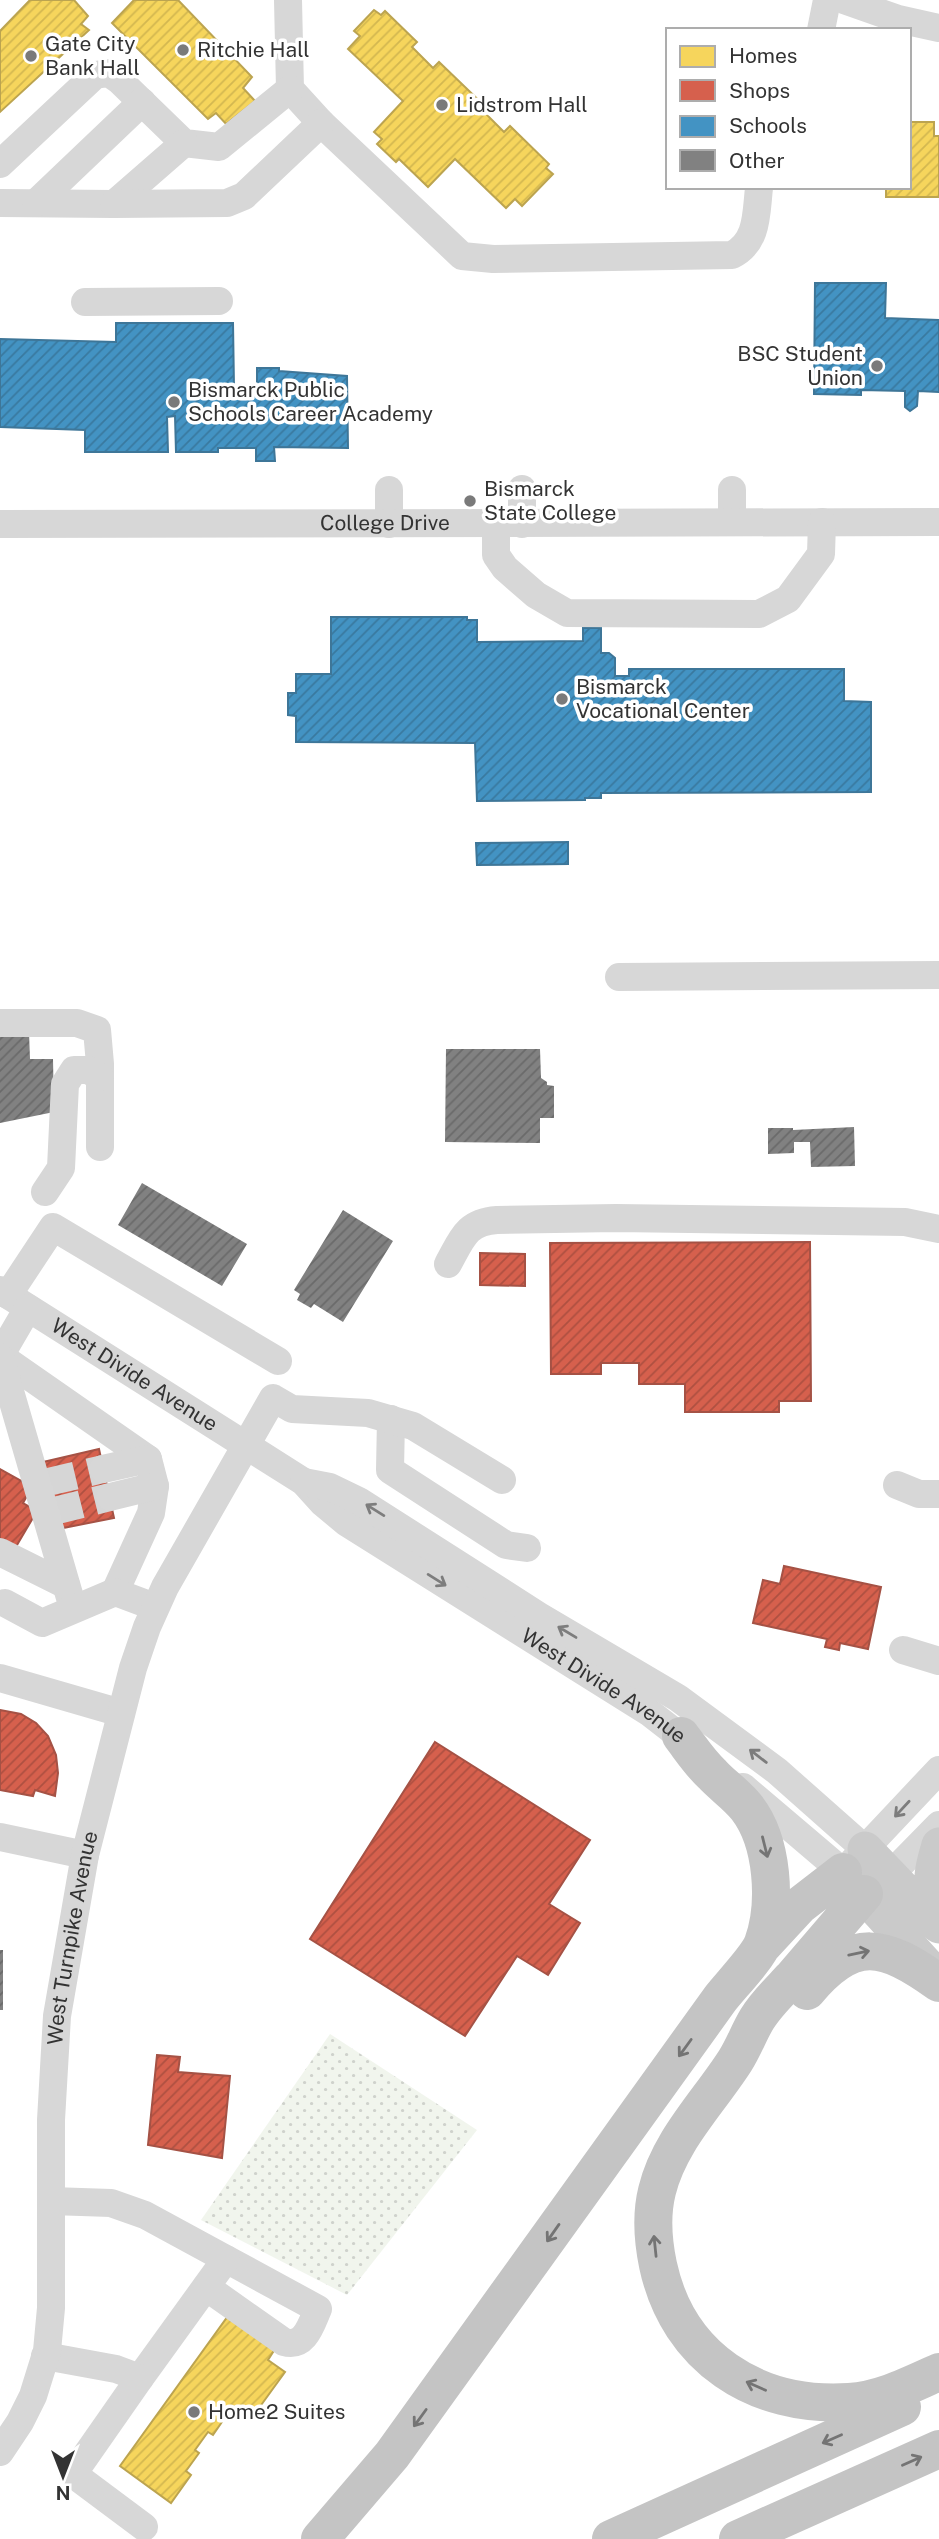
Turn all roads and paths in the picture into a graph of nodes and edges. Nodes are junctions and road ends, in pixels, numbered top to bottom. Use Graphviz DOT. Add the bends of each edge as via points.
graph roads {
  1 [pos="288,0"];
  2 [pos="827,0"];
  3 [pos="844,0"];
  4 [pos="874,20"];
  5 [pos="821,28"];
  6 [pos="939,28"];
  7 [pos="290,89"];
  8 [pos="142,102"];
  9 [pos="321,122"];
  10 [pos="184,143"];
  11 [pos="0,164"];
  12 [pos="759,189"];
  13 [pos="0,202"];
  14 [pos="36,203"];
  15 [pos="114,204"];
  16 [pos="219,301"];
  17 [pos="85,302"];
  18 [pos="522,489"];
  19 [pos="389,490"];
  20 [pos="732,490"];
  21 [pos="732,522"];
  22 [pos="822,522"];
  23 [pos="939,522"];
  24 [pos="0,524"];
  25 [pos="389,524"];
  26 [pos="509,524"];
  27 [pos="939,975"];
  28 [pos="619,977"];
  29 [pos="0,1023"];
  30 [pos="100,1077"];
  31 [pos="100,1147"];
  32 [pos="46,1192"];
  33 [pos="939,1228"];
  34 [pos="448,1264"];
  35 [pos="12,1298"];
  36 [pos="0,1356"];
  37 [pos="278,1361"];
  38 [pos="391,1419"];
  39 [pos="245,1446"];
  40 [pos="148,1459"];
  41 [pos="103,1469"];
  42 [pos="502,1480"];
  43 [pos="304,1482"];
  44 [pos="897,1485"];
  45 [pos="155,1486"];
  46 [pos="939,1494"];
  47 [pos="110,1497"];
  48 [pos="527,1548"];
  49 [pos="0,1552"];
  50 [pos="115,1592"];
  51 [pos="70,1597"];
  52 [pos="5,1603"];
  53 [pos="155,1606"];
  54 [pos="903,1650"];
  55 [pos="939,1661"];
  56 [pos="0,1678"];
  57 [pos="121,1713"];
  58 [pos="681,1736"];
  59 [pos="939,1770"];
  60 [pos="939,1825"];
  61 [pos="0,1837"];
  62 [pos="939,1845"];
  63 [pos="85,1855"];
  64 [pos="866,1872"];
  65 [pos="939,1900"];
  66 [pos="939,1926"];
  67 [pos="762,1946"];
  68 [pos="939,1980"];
  69 [pos="736,2060"];
  70 [pos="51,2201"];
  71 [pos="226,2259"];
  72 [pos="206,2287"];
  73 [pos="45,2356"];
  74 [pos="939,2372"];
  75 [pos="140,2378"];
  76 [pos="939,2390"];
  77 [pos="939,2449"];
  78 [pos="0,2452"];
  79 [pos="145,2527"];
  80 [pos="320,2539"];
  81 [pos="611,2539"];
  82 [pos="738,2539"];
  1 -- 7 [label="street"];
  2 -- 5 [label="street"];
  3 -- 4 [label="street"];
  4 -- 6 [label="street" via="898,19"];
  7 -- 9 [label="street"];
  7 -- 10 [label="street" via="219,147"];
  8 -- 10 [label="street"];
  8 -- 11 [label="street" via="109,73 95,75"];
  8 -- 14 [label="street"];
  9 -- 12 [label="street" via="452,249 468,258 732,255 741,251 754,233"];
  9 -- 15 [label="street" via="244,196 227,203"];
  10 -- 15 [label="street"];
  13 -- 14 [label="street"];
  14 -- 15 [label="street"];
  16 -- 17 [label="street"];
  18 -- 26 [label="street"];
  19 -- 25 [label="street"];
  20 -- 21 [label="street"];
  21 -- 22 [label="street, College Drive"];
  21 -- 26 [label="street, College Drive"];
  22 -- 23 [label="street, College Drive"];
  22 -- 26 [label="street" via="821,554 788,599 759,614 567,612 536,595 496,555"];
  24 -- 25 [label="street, College Drive"];
  25 -- 26 [label="street, College Drive"];
  27 -- 28 [label="street"];
  29 -- 30 [label="street" via="77,1023 97,1030"];
  30 -- 31 [label="street"];
  30 -- 32 [label="street" via="88,1070 74,1070 65,1084 61,1168"];
  33 -- 34 [label="street" via="905,1222 497,1220 467,1230"];
  35 -- 36 [label="street"];
  35 -- 37 [label="street" via="53,1227"];
  35 -- 39 [label="street, West Divide Avenue"];
  36 -- 40 [label="street"];
  36 -- 51 [label="street" via="43,1483"];
  38 -- 39 [label="street, West Turnpike Avenue" via="368,1413 292,1409 273,1398"];
  38 -- 42 [label="street" via="413,1426"];
  38 -- 48 [label="street" via="390,1470 506,1545"];
  39 -- 43 [label="street, West Divide Avenue"];
  39 -- 53 [label="street, West Turnpike Avenue"];
  40 -- 41 [label="street"];
  40 -- 45 [label="street"];
  43 -- 58 [label="street, West Divide Avenue, one-way" via="347,1522"];
  64 -- 43 [label="street, West Divide Avenue, one-way" via="769,1765 678,1698 359,1501 330,1487"];
  44 -- 46 [label="street" via="919,1494"];
  45 -- 47 [label="street"];
  45 -- 50 [label="street" via="151,1513"];
  49 -- 51 [label="street"];
  50 -- 51 [label="street"];
  50 -- 53 [label="street"];
  51 -- 52 [label="street" via="42,1623"];
  53 -- 57 [label="street, West Turnpike Avenue"];
  54 -- 55 [label="street"];
  56 -- 57 [label="street"];
  57 -- 63 [label="street, West Turnpike Avenue"];
  58 -- 64 [label="street, West Divide Avenue"];
  58 -- 67 [label="highway, one-way" via="710,1773 746,1807 763,1836 770,1886"];
  59 -- 64 [label="street, one-way"];
  60 -- 64 [label="street"];
  61 -- 63 [label="street"];
  62 -- 65 [label="main road" via="931,1870 934,1895"];
  63 -- 70 [label="street, West Turnpike Avenue" via="53,2056"];
  64 -- 66 [label="main road, West Divide Avenue"];
  64 -- 67 [label="highway" via="799,1906"];
  64 -- 68 [label="main road, West Divide Avenue"];
  64 -- 69 [label="highway" via="758,2017"];
  67 -- 80 [label="highway, one-way" via="392,2455"];
  69 -- 68 [label="highway, one-way" via="768,2038 818,1977 849,1955 872,1951 896,1956"];
  74 -- 69 [label="highway, one-way" via="868,2400 800,2400 731,2374 680,2325 656,2258 657,2191 693,2118"];
  70 -- 71 [label="street" via="111,2203 145,2215"];
  70 -- 73 [label="street, West Turnpike Avenue" via="51,2308"];
  71 -- 72 [label="street"];
  71 -- 72 [label="street" via="318,2309 309,2330 301,2340 284,2342"];
  72 -- 75 [label="street"];
  73 -- 75 [label="street"];
  73 -- 78 [label="street, West Turnpike Avenue" via="33,2396"];
  75 -- 79 [label="street" via="73,2474"];
  76 -- 81 [label="highway, one-way"];
  82 -- 77 [label="highway, one-way"];
}
